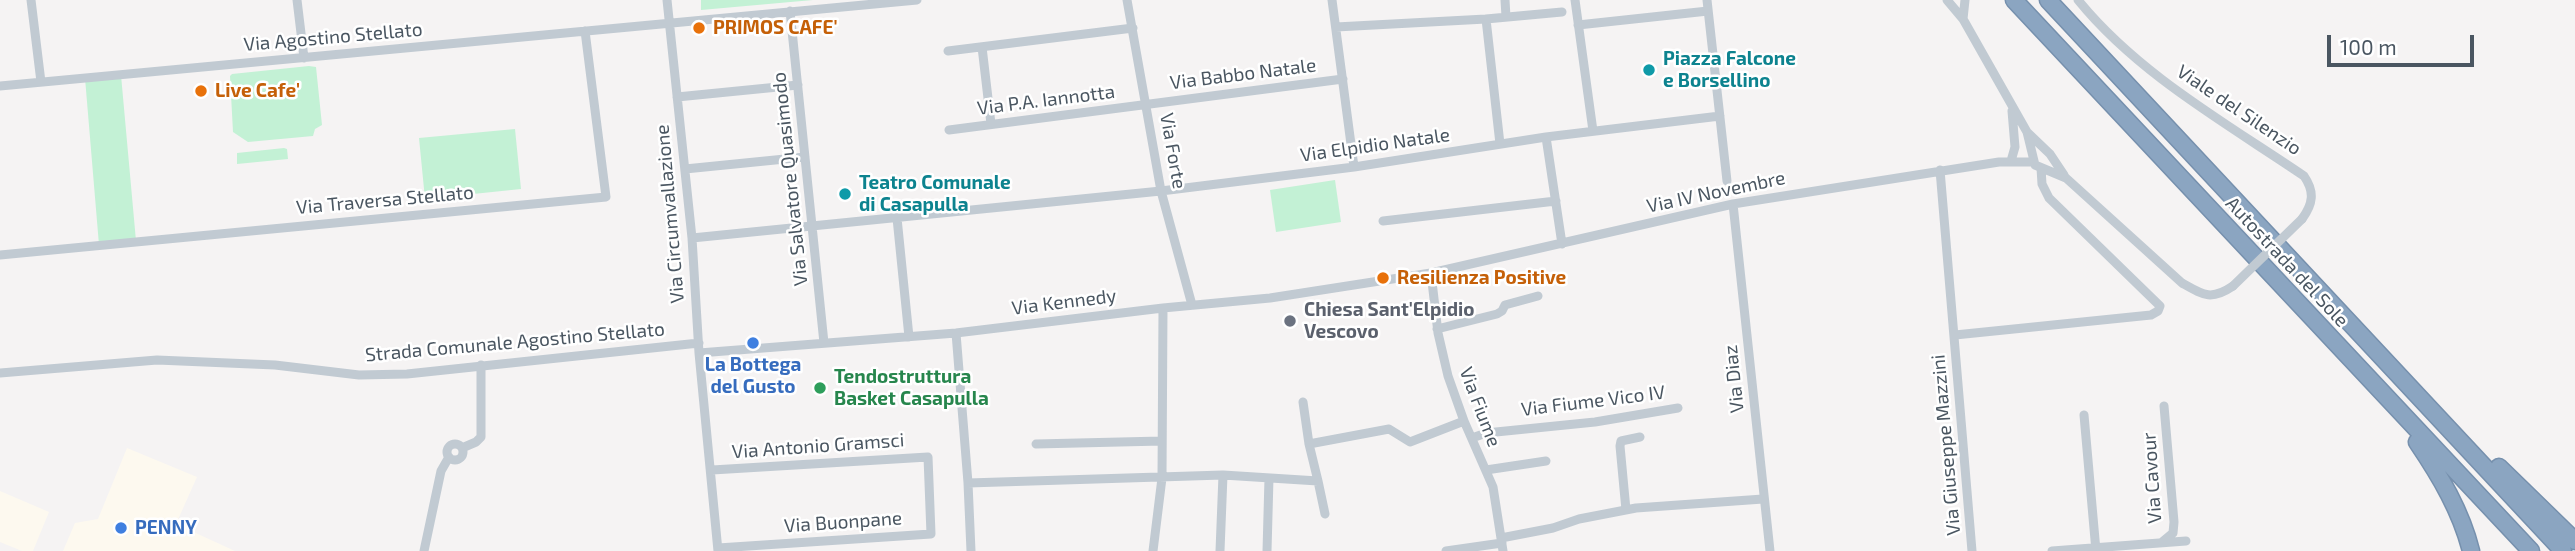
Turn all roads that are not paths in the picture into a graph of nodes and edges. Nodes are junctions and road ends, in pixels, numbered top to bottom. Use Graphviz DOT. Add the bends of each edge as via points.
graph roads {
  1 [pos="31,0"];
  2 [pos="297,0"];
  3 [pos="667,0"];
  4 [pos="917,0"];
  5 [pos="1127,0"];
  6 [pos="1332,0"];
  7 [pos="1505,0"];
  8 [pos="1575,0"];
  9 [pos="1707,0"];
  10 [pos="1947,0"];
  11 [pos="1965,0"];
  12 [pos="2014,0"];
  13 [pos="2048,0"];
  14 [pos="2078,0"];
  15 [pos="790,11"];
  16 [pos="1708,11"];
  17 [pos="1562,12"];
  18 [pos="1506,17"];
  19 [pos="1486,19"];
  20 [pos="1964,19"];
  21 [pos="670,22"];
  22 [pos="1578,25"];
  23 [pos="1336,27"];
  24 [pos="1133,28"];
  25 [pos="585,30"];
  26 [pos="982,47"];
  27 [pos="948,51"];
  28 [pos="304,58"];
  29 [pos="1343,79"];
  30 [pos="41,82"];
  31 [pos="798,85"];
  32 [pos="0,86"];
  33 [pos="677,97"];
  34 [pos="2011,103"];
  35 [pos="1147,104"];
  36 [pos="1720,116"];
  37 [pos="991,124"];
  38 [pos="949,130"];
  39 [pos="1593,131"];
  40 [pos="2027,132"];
  41 [pos="1546,137"];
  42 [pos="1500,144"];
  43 [pos="2048,154"];
  44 [pos="805,157"];
  45 [pos="2011,161"];
  46 [pos="2038,164"];
  47 [pos="1354,167"];
  48 [pos="685,169"];
  49 [pos="1940,170"];
  50 [pos="2066,178"];
  51 [pos="1727,181"];
  52 [pos="1161,191"];
  53 [pos="1556,201"];
  54 [pos="1732,204"];
  55 [pos="897,218"];
  56 [pos="1383,221"];
  57 [pos="812,227"];
  58 [pos="692,238"];
  59 [pos="1562,244"];
  60 [pos="0,255"];
  61 [pos="1431,273"];
  62 [pos="1538,296"];
  63 [pos="1192,305"];
  64 [pos="1163,308"];
  65 [pos="2308,315"];
  66 [pos="1437,329"];
  67 [pos="956,333"];
  68 [pos="1955,335"];
  69 [pos="909,337"];
  70 [pos="2364,339"];
  71 [pos="824,343"];
  72 [pos="699,348"];
  73 [pos="481,365"];
  74 [pos="0,373"];
  75 [pos="1303,401"];
  76 [pos="2164,406"];
  77 [pos="1678,408"];
  78 [pos="2084,415"];
  79 [pos="1464,421"];
  80 [pos="1472,438"];
  81 [pos="1640,438"];
  82 [pos="1162,441"];
  83 [pos="1036,444"];
  84 [pos="1309,444"];
  85 [pos="1546,461"];
  86 [pos="712,470"];
  87 [pos="1486,470"];
  88 [pos="1223,475"];
  89 [pos="1162,478"];
  90 [pos="1269,478"];
  91 [pos="1318,481"];
  92 [pos="968,483"];
  93 [pos="930,496"];
  94 [pos="1763,499"];
  95 [pos="1626,510"];
  96 [pos="1325,514"];
  97 [pos="2186,541"];
  98 [pos="2575,541"];
  99 [pos="2161,543"];
  100 [pos="1502,544"];
  101 [pos="718,549"];
  102 [pos="2096,550"];
  103 [pos="424,551"];
  104 [pos="971,551"];
  105 [pos="1153,551"];
  106 [pos="1220,551"];
  107 [pos="1267,551"];
  108 [pos="1446,551"];
  109 [pos="1770,551"];
  110 [pos="1972,551"];
  111 [pos="2052,551"];
  112 [pos="2471,551"];
  113 [pos="2530,551"];
  114 [pos="2563,551"];
  1 -- 30 [label="street"];
  2 -- 28 [label="street"];
  3 -- 21 [label="street, Via Circumvallazione"];
  4 -- 15 [label="street, Via Agostino Stellato"];
  5 -- 24 [label="street, Via Forte"];
  6 -- 23 [label="street"];
  7 -- 18 [label="street"];
  8 -- 22 [label="street"];
  9 -- 16 [label="street"];
  10 -- 20 [label="street"];
  11 -- 20 [label="street"];
  12 -- 65 [label="highway, Autostrada del Sole"];
  13 -- 70 [label="highway, Autostrada del Sole"];
  14 -- 50 [label="street, Viale del Silenzio, bridge" via="2153,73 2304,176 2312,202 2302,219 2232,286 2210,296 2182,283"];
  15 -- 21 [label="street, Via Agostino Stellato"];
  15 -- 31 [label="street, Via Salvatore Quasimodo"];
  16 -- 22 [label="street"];
  16 -- 36 [label="street"];
  17 -- 18 [label="street"];
  18 -- 19 [label="street"];
  19 -- 23 [label="street"];
  19 -- 42 [label="street"];
  20 -- 34 [label="street"];
  21 -- 25 [label="street, Via Agostino Stellato"];
  21 -- 33 [label="street, Via Circumvallazione"];
  22 -- 39 [label="street"];
  23 -- 29 [label="street"];
  24 -- 26 [label="street"];
  24 -- 35 [label="street, Via Forte"];
  25 -- 28 [label="street, Via Agostino Stellato"];
  25 -- 60 [label="street, Via Traversa Stellato" via="606,197"];
  26 -- 27 [label="street"];
  26 -- 37 [label="street"];
  28 -- 30 [label="street, Via Agostino Stellato"];
  29 -- 35 [label="street, Via Babbo Natale"];
  29 -- 47 [label="street"];
  30 -- 32 [label="street, Via Agostino Stellato"];
  31 -- 33 [label="street"];
  31 -- 44 [label="street, Via Salvatore Quasimodo"];
  33 -- 48 [label="street, Via Circumvallazione"];
  34 -- 40 [label="street"];
  34 -- 45 [label="street" via="2015,135"];
  35 -- 37 [label="street, Via P.A. Iannotta"];
  35 -- 52 [label="street, Via Forte"];
  36 -- 39 [label="street"];
  36 -- 51 [label="street"];
  37 -- 38 [label="street, Via P.A. Iannotta"];
  39 -- 41 [label="street, Via Elpidio Natale"];
  40 -- 43 [label="street, Viale del Silenzio"];
  40 -- 46 [label="street"];
  41 -- 42 [label="street, Via Elpidio Natale"];
  41 -- 53 [label="street"];
  42 -- 47 [label="street, Via Elpidio Natale"];
  43 -- 46 [label="street" via="2049,165"];
  43 -- 46 [label="street" via="2037,152"];
  43 -- 50 [label="street, Viale del Silenzio"];
  44 -- 48 [label="street"];
  44 -- 57 [label="street, Via Salvatore Quasimodo"];
  45 -- 46 [label="street, Via IV Novembre"];
  45 -- 49 [label="street, Via IV Novembre"];
  46 -- 50 [label="street, Viale del Silenzio"];
  46 -- 68 [label="street, Via Giuseppe Mazzini" via="2049,198 2161,306 2151,315"];
  47 -- 52 [label="street, Via Elpidio Natale"];
  48 -- 58 [label="street, Via Circumvallazione"];
  49 -- 54 [label="street, Via IV Novembre"];
  49 -- 68 [label="street, Via Giuseppe Mazzini"];
  52 -- 55 [label="street, Via Elpidio Natale"];
  52 -- 63 [label="street, Via Forte"];
  53 -- 56 [label="street"];
  53 -- 59 [label="street"];
  54 -- 59 [label="street, Via IV Novembre"];
  54 -- 94 [label="street, Via Diaz"];
  55 -- 57 [label="street, Via Elpidio Natale"];
  55 -- 69 [label="street"];
  57 -- 58 [label="street, Via Elpidio Natale"];
  57 -- 71 [label="street, Via Salvatore Quasimodo"];
  58 -- 72 [label="street, Via Circumvallazione"];
  59 -- 61 [label="street, Via IV Novembre"];
  61 -- 63 [label="street, Via Kennedy"];
  61 -- 66 [label="street, Via Fiume"];
  62 -- 66 [label="street" via="1505,305 1497,314"];
  63 -- 64 [label="street, Via Kennedy"];
  64 -- 67 [label="street, Via Kennedy"];
  64 -- 82 [label="street"];
  65 -- 112 [label="highway" via="2404,423 2454,504"];
  65 -- 113 [label="highway, Autostrada del Sole"];
  66 -- 79 [label="street, Via Fiume"];
  67 -- 69 [label="street, Via Kennedy"];
  67 -- 92 [label="street"];
  68 -- 110 [label="street, Via Giuseppe Mazzini"];
  69 -- 71 [label="street, Via Kennedy"];
  70 -- 98 [label="highway" via="2388,354"];
  70 -- 114 [label="highway, Autostrada del Sole"];
  71 -- 72 [label="street, Via Kennedy"];
  72 -- 73 [label="street, Strada Comunale Agostino Stellato"];
  72 -- 86 [label="street, Via Circumvallazione"];
  73 -- 74 [label="street, Strada Comunale Agostino Stellato" via="359,375 157,360"];
  73 -- 103 [label="street" via="481,438 462,448 451,445 447,449 449,457 441,471"];
  75 -- 84 [label="street"];
  76 -- 99 [label="street, Via Cavour" via="2175,522 2173,533"];
  77 -- 80 [label="street, Via Fiume Vico IV"];
  78 -- 102 [label="street"];
  79 -- 80 [label="street, Via Fiume"];
  79 -- 84 [label="street" via="1410,442 1389,429"];
  80 -- 87 [label="street, Via Fiume"];
  81 -- 95 [label="street" via="1621,441 1619,446"];
  82 -- 83 [label="street"];
  82 -- 89 [label="street"];
  84 -- 91 [label="street"];
  85 -- 87 [label="street"];
  86 -- 93 [label="street, Via Antonio Gramsci" via="928,457"];
  86 -- 101 [label="street, Via Circumvallazione"];
  87 -- 100 [label="street, Via Fiume"];
  88 -- 89 [label="street"];
  88 -- 90 [label="street"];
  88 -- 106 [label="street"];
  89 -- 92 [label="street"];
  89 -- 105 [label="street"];
  90 -- 91 [label="street"];
  90 -- 107 [label="street"];
  91 -- 96 [label="street"];
  92 -- 104 [label="street"];
  93 -- 101 [label="street, Via Buonpane" via="931,534"];
  94 -- 95 [label="street"];
  94 -- 109 [label="street, Via Diaz"];
  95 -- 100 [label="street" via="1579,519"];
  97 -- 99 [label="street, Via Cavour"];
  99 -- 102 [label="street, Via Cavour"];
  100 -- 108 [label="street"];
  102 -- 111 [label="street, Via Cavour"];
}
